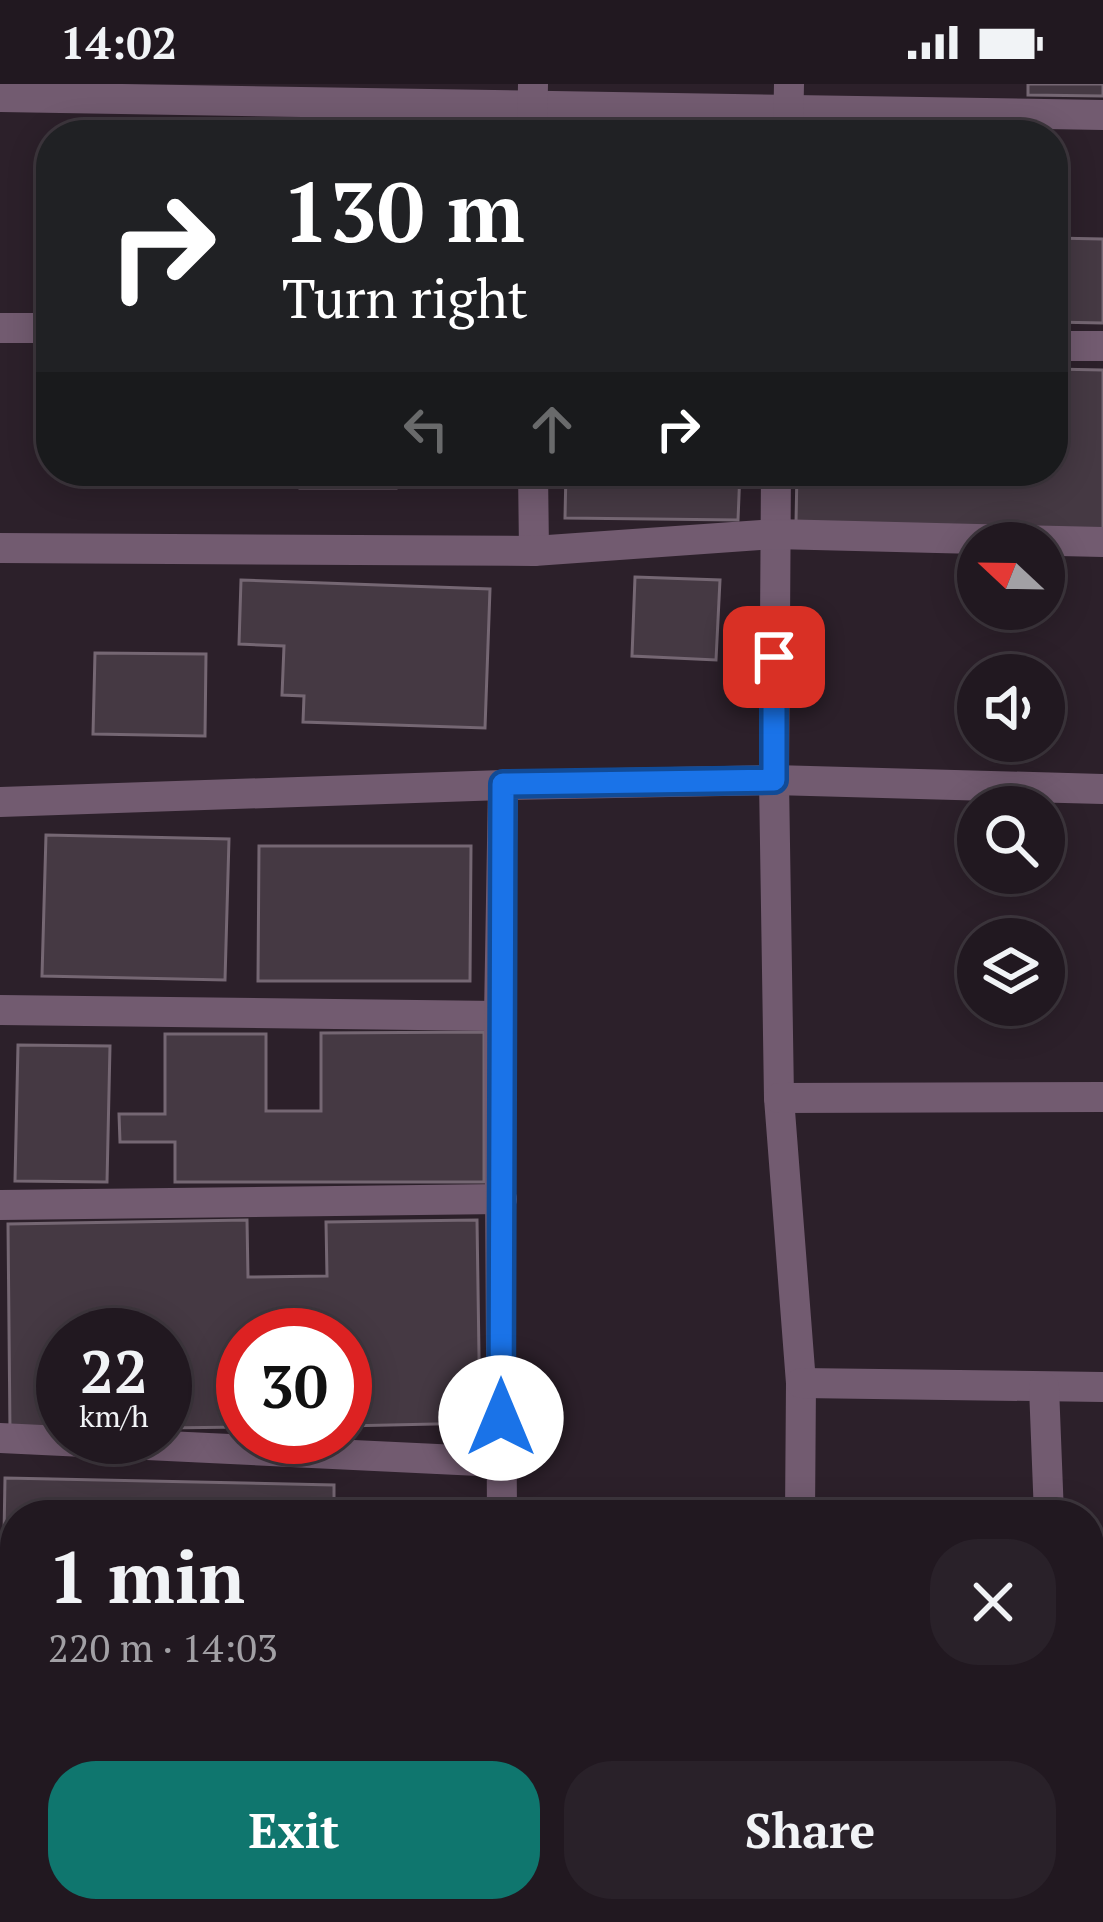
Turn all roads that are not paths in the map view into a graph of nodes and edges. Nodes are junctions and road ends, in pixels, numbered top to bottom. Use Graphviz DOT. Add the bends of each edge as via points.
graph roads {
  1 [pos="0,97"];
  2 [pos="532,109"];
  3 [pos="789,110"];
  4 [pos="1103,115"];
  5 [pos="0,328"];
  6 [pos="36,328"];
  7 [pos="1068,346"];
  8 [pos="1103,346"];
  9 [pos="533,486"];
  10 [pos="775,486"];
  11 [pos="773,534"];
  12 [pos="1103,542"];
  13 [pos="0,548"];
  14 [pos="534,551"];
  15 [pos="774,780"];
  16 [pos="503,784"];
  17 [pos="1103,788"];
  18 [pos="0,802"];
  19 [pos="0,1010"];
  20 [pos="499,1016"];
  21 [pos="1103,1097"];
  22 [pos="779,1098"];
  23 [pos="502,1199"];
  24 [pos="0,1205"];
  25 [pos="801,1383"];
  26 [pos="1044,1387"];
  27 [pos="1103,1387"];
  28 [pos="0,1438"];
  29 [pos="500,1462"];
  30 [pos="501,1500"];
  31 [pos="800,1500"];
  32 [pos="1048,1500"];
  1 -- 2 [label="street"];
  2 -- 3 [label="street"];
  3 -- 4 [label="street"];
  5 -- 6 [label="street"];
  7 -- 8 [label="street"];
  9 -- 14 [label="street"];
  10 -- 11 [label="street"];
  11 -- 12 [label="street"];
  11 -- 14 [label="street"];
  11 -- 15 [label="street"];
  13 -- 14 [label="street"];
  15 -- 16 [label="street"];
  15 -- 17 [label="street"];
  15 -- 22 [label="street"];
  16 -- 18 [label="street"];
  16 -- 20 [label="street"];
  19 -- 20 [label="street"];
  20 -- 23 [label="street"];
  21 -- 22 [label="street"];
  22 -- 25 [label="street"];
  23 -- 24 [label="street"];
  23 -- 29 [label="street"];
  25 -- 26 [label="street"];
  25 -- 31 [label="street"];
  26 -- 27 [label="street"];
  26 -- 32 [label="street"];
  28 -- 29 [label="street"];
  29 -- 30 [label="street"];
}
